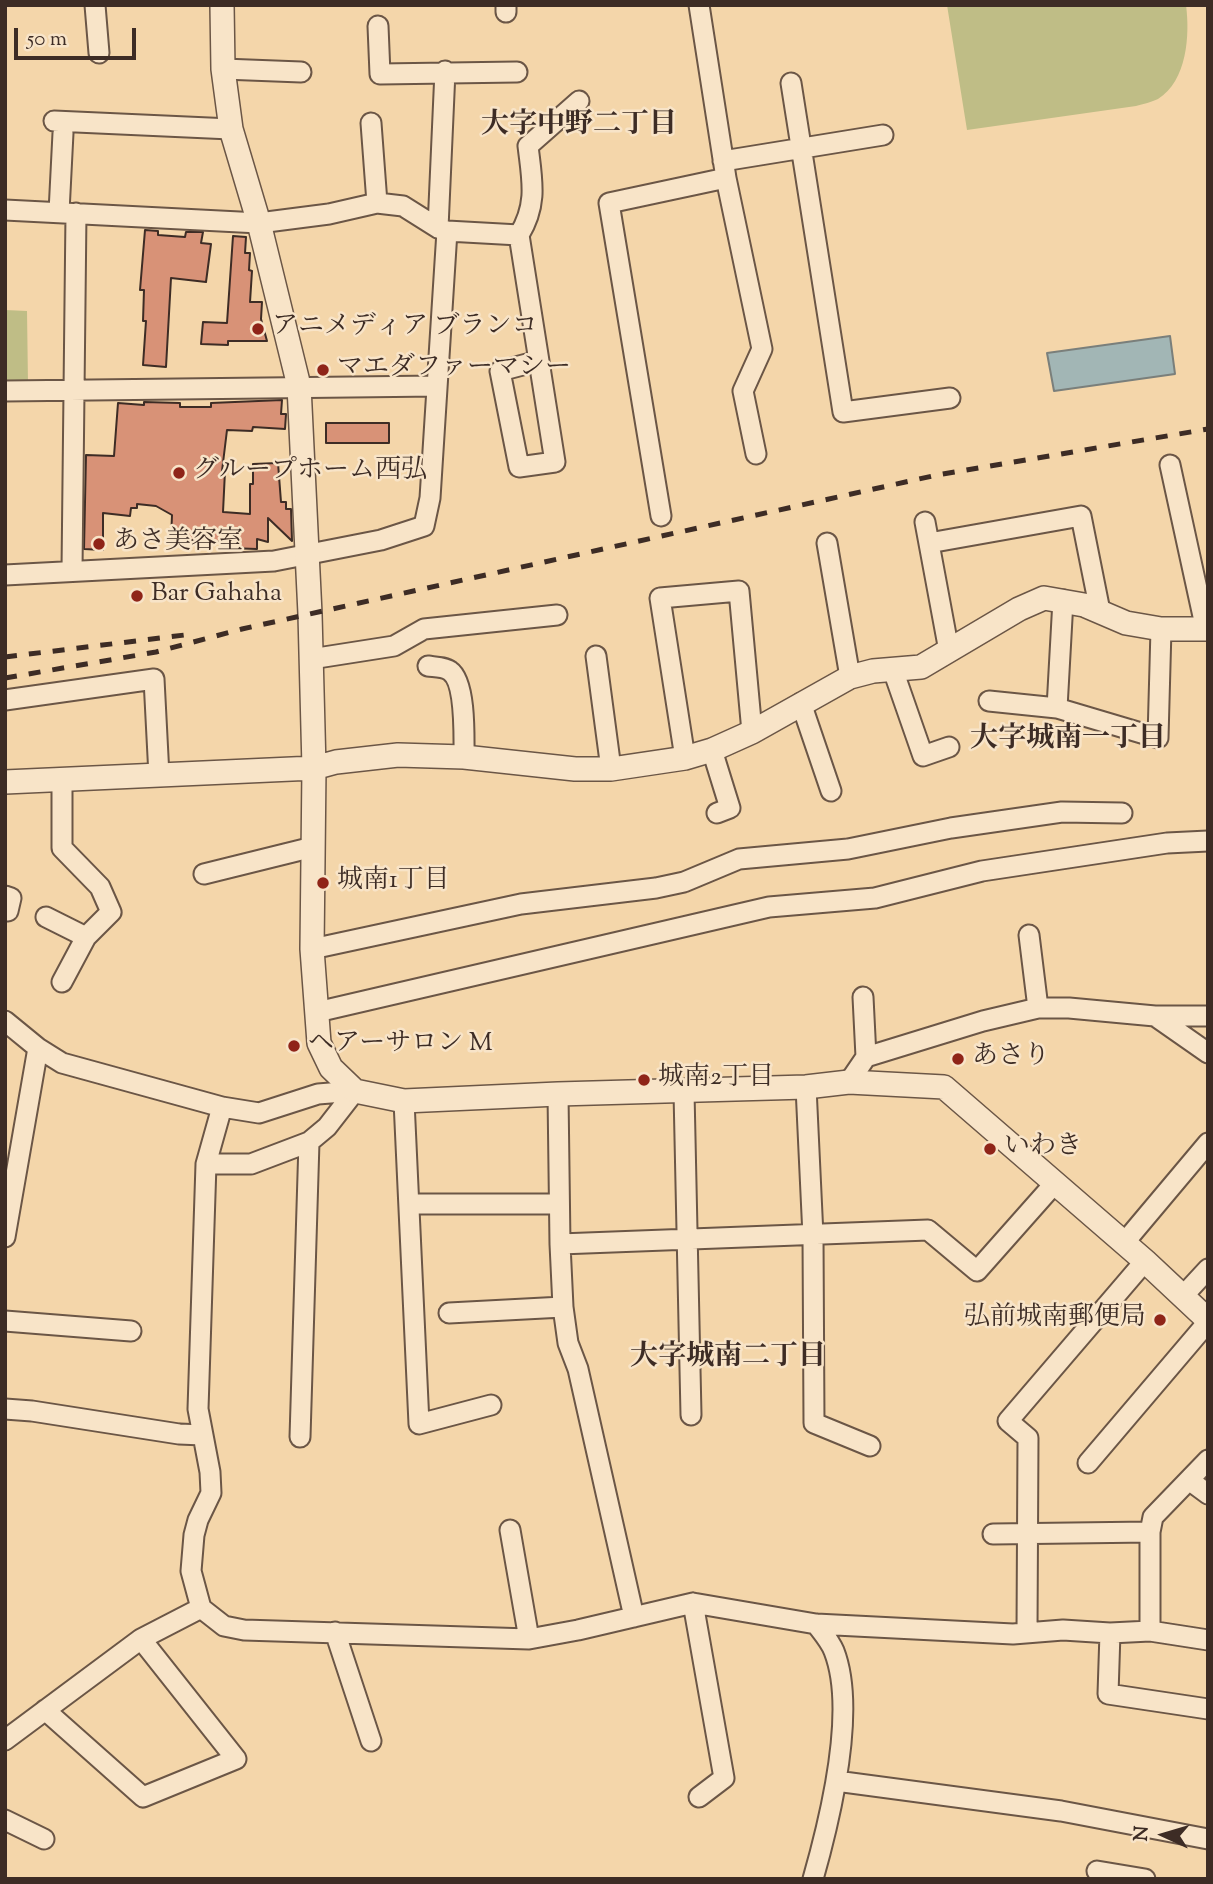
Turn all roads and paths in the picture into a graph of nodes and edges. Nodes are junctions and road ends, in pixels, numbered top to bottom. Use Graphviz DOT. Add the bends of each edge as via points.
graph roads {
  1 [pos="96,5"];
  2 [pos="222,5"];
  3 [pos="699,5"];
  4 [pos="378,26"];
  5 [pos="99,53"];
  6 [pos="223,69"];
  7 [pos="445,71"];
  8 [pos="301,72"];
  9 [pos="517,72"];
  10 [pos="791,83"];
  11 [pos="579,101"];
  12 [pos="371,123"];
  13 [pos="231,129"];
  14 [pos="883,135"];
  15 [pos="801,148"];
  16 [pos="725,169"];
  17 [pos="377,203"];
  18 [pos="5,210"];
  19 [pos="67,212"];
  20 [pos="259,223"];
  21 [pos="442,229"];
  22 [pos="519,235"];
  23 [pos="538,361"];
  24 [pos="299,386"];
  25 [pos="437,386"];
  26 [pos="5,391"];
  27 [pos="74,392"];
  28 [pos="950,398"];
  29 [pos="756,454"];
  30 [pos="1170,464"];
  31 [pos="661,516"];
  32 [pos="925,523"];
  33 [pos="827,543"];
  34 [pos="929,543"];
  35 [pos="306,556"];
  36 [pos="72,570"];
  37 [pos="5,575"];
  38 [pos="1063,600"];
  39 [pos="1100,611"];
  40 [pos="557,615"];
  41 [pos="1161,629"];
  42 [pos="1207,630"];
  43 [pos="949,651"];
  44 [pos="596,656"];
  45 [pos="311,659"];
  46 [pos="428,666"];
  47 [pos="893,670"];
  48 [pos="850,677"];
  49 [pos="5,700"];
  50 [pos="989,701"];
  51 [pos="801,703"];
  52 [pos="1057,708"];
  53 [pos="752,732"];
  54 [pos="949,747"];
  55 [pos="712,750"];
  56 [pos="464,757"];
  57 [pos="685,758"];
  58 [pos="314,768"];
  59 [pos="611,769"];
  60 [pos="159,776"];
  61 [pos="62,780"];
  62 [pos="5,782"];
  63 [pos="831,791"];
  64 [pos="717,813"];
  65 [pos="1122,813"];
  66 [pos="1208,841"];
  67 [pos="313,847"];
  68 [pos="204,874"];
  69 [pos="46,917"];
  70 [pos="1029,935"];
  71 [pos="86,937"];
  72 [pos="312,949"];
  73 [pos="62,982"];
  74 [pos="863,997"];
  75 [pos="1038,1008"];
  76 [pos="317,1012"];
  77 [pos="1155,1016"];
  78 [pos="1208,1016"];
  79 [pos="5,1021"];
  80 [pos="38,1048"];
  81 [pos="1208,1053"];
  82 [pos="866,1057"];
  83 [pos="849,1083"];
  84 [pos="806,1087"];
  85 [pos="355,1091"];
  86 [pos="684,1091"];
  87 [pos="558,1094"];
  88 [pos="404,1101"];
  89 [pos="222,1107"];
  90 [pos="309,1142"];
  91 [pos="1208,1143"];
  92 [pos="206,1164"];
  93 [pos="1055,1182"];
  94 [pos="409,1204"];
  95 [pos="559,1204"];
  96 [pos="813,1236"];
  97 [pos="5,1237"];
  98 [pos="687,1241"];
  99 [pos="1124,1242"];
  100 [pos="560,1244"];
  101 [pos="1145,1261"];
  102 [pos="1208,1269"];
  103 [pos="1183,1296"];
  104 [pos="563,1307"];
  105 [pos="449,1313"];
  106 [pos="5,1321"];
  107 [pos="1208,1321"];
  108 [pos="131,1331"];
  109 [pos="491,1405"];
  110 [pos="5,1409"];
  111 [pos="691,1415"];
  112 [pos="203,1435"];
  113 [pos="300,1437"];
  114 [pos="870,1446"];
  115 [pos="1208,1460"];
  116 [pos="1088,1463"];
  117 [pos="1189,1480"];
  118 [pos="1208,1494"];
  119 [pos="510,1530"];
  120 [pos="1029,1532"];
  121 [pos="1150,1532"];
  122 [pos="993,1534"];
  123 [pos="693,1603"];
  124 [pos="201,1608"];
  125 [pos="634,1617"];
  126 [pos="816,1624"];
  127 [pos="1027,1631"];
  128 [pos="1150,1631"];
  129 [pos="335,1632"];
  130 [pos="1110,1633"];
  131 [pos="141,1639"];
  132 [pos="529,1639"];
  133 [pos="1208,1640"];
  134 [pos="1208,1709"];
  135 [pos="45,1710"];
  136 [pos="5,1740"];
  137 [pos="371,1741"];
  138 [pos="836,1781"];
  139 [pos="699,1797"];
  140 [pos="5,1820"];
  141 [pos="44,1839"];
  142 [pos="1208,1839"];
  143 [pos="1097,1871"];
  144 [pos="813,1879"];
  145 [pos="1145,1879"];
  1 -- 5 [label="street"];
  2 -- 6 [label="street"];
  3 -- 16 [label="street"];
  4 -- 7 [label="street" via="380,74"];
  6 -- 8 [label="street"];
  6 -- 13 [label="street"];
  7 -- 9 [label="street"];
  7 -- 21 [label="street"];
  10 -- 15 [label="street"];
  11 -- 22 [label="street" via="528,146 533,197"];
  12 -- 17 [label="street"];
  13 -- 19 [label="street" via="58,127"];
  13 -- 20 [label="street"];
  14 -- 15 [label="street"];
  15 -- 16 [label="street"];
  15 -- 28 [label="street" via="843,412"];
  16 -- 29 [label="street" via="762,349 743,391"];
  16 -- 31 [label="street" via="609,203"];
  17 -- 20 [label="street"];
  17 -- 21 [label="street" via="403,206"];
  18 -- 19 [label="street"];
  19 -- 20 [label="street"];
  19 -- 27 [label="street"];
  20 -- 24 [label="street"];
  21 -- 22 [label="street"];
  21 -- 25 [label="street"];
  22 -- 23 [label="street"];
  23 -- 23 [label="street" via="555,462 519,467 500,371"];
  24 -- 25 [label="street"];
  24 -- 27 [label="street"];
  24 -- 35 [label="street"];
  25 -- 35 [label="street" via="424,526"];
  26 -- 27 [label="street"];
  27 -- 36 [label="street"];
  30 -- 42 [label="street"];
  32 -- 34 [label="street"];
  33 -- 48 [label="street"];
  34 -- 39 [label="street" via="1081,516"];
  34 -- 43 [label="street"];
  35 -- 36 [label="street"];
  35 -- 45 [label="street"];
  36 -- 37 [label="street"];
  38 -- 39 [label="street"];
  38 -- 43 [label="street" via="1044,598"];
  38 -- 52 [label="street"];
  39 -- 41 [label="street" via="1126,623"];
  40 -- 45 [label="street" via="424,629 394,646"];
  41 -- 42 [label="street"];
  41 -- 52 [label="street" via="1158,738"];
  43 -- 47 [label="street" via="922,667"];
  44 -- 59 [label="street"];
  45 -- 58 [label="street"];
  46 -- 56 [label="street" via="449,670 456,677"];
  47 -- 48 [label="street"];
  47 -- 54 [label="street" via="923,756"];
  48 -- 51 [label="street"];
  49 -- 60 [label="street" via="154,679"];
  50 -- 52 [label="street"];
  51 -- 53 [label="street"];
  51 -- 63 [label="street"];
  53 -- 55 [label="street"];
  53 -- 57 [label="street" via="739,591 660,598"];
  55 -- 57 [label="street"];
  55 -- 64 [label="street" via="730,808"];
  56 -- 58 [label="street" via="398,755"];
  56 -- 59 [label="street"];
  57 -- 59 [label="street"];
  58 -- 60 [label="street"];
  58 -- 67 [label="street"];
  60 -- 61 [label="street"];
  61 -- 62 [label="street"];
  61 -- 71 [label="street" via="62,848 100,887 111,912"];
  65 -- 72 [label="street" via="1062,812 848,849 739,859 684,882 656,888 521,904"];
  66 -- 76 [label="street" via="1167,843 982,872 875,898 769,907"];
  67 -- 68 [label="street"];
  67 -- 72 [label="street"];
  69 -- 71 [label="street"];
  70 -- 75 [label="street"];
  71 -- 73 [label="street"];
  72 -- 76 [label="street"];
  74 -- 82 [label="street"];
  75 -- 77 [label="street"];
  75 -- 82 [label="street"];
  76 -- 85 [label="street" via="319,1043 331,1068"];
  77 -- 78 [label="street"];
  77 -- 81 [label="street"];
  79 -- 80 [label="street"];
  80 -- 89 [label="street" via="62,1063"];
  80 -- 97 [label="street"];
  82 -- 83 [label="street"];
  83 -- 84 [label="street"];
  83 -- 93 [label="street" via="944,1087"];
  84 -- 86 [label="street"];
  84 -- 96 [label="street"];
  85 -- 88 [label="street"];
  85 -- 89 [label="street" via="317,1094 259,1113"];
  85 -- 90 [label="street"];
  86 -- 87 [label="street"];
  86 -- 98 [label="street"];
  87 -- 88 [label="street"];
  87 -- 95 [label="street"];
  88 -- 94 [label="street"];
  89 -- 92 [label="street"];
  90 -- 92 [label="street" via="251,1164"];
  90 -- 113 [label="street"];
  91 -- 99 [label="street"];
  92 -- 112 [label="street" via="198,1409"];
  93 -- 96 [label="street" via="977,1271 928,1230"];
  93 -- 99 [label="street"];
  94 -- 95 [label="street"];
  94 -- 109 [label="street" via="419,1424"];
  95 -- 100 [label="street"];
  96 -- 98 [label="street"];
  96 -- 114 [label="street" via="814,1423"];
  98 -- 100 [label="street"];
  98 -- 111 [label="street"];
  99 -- 101 [label="street"];
  100 -- 104 [label="street"];
  101 -- 103 [label="street"];
  101 -- 120 [label="street" via="1008,1421 1028,1438"];
  102 -- 103 [label="street"];
  103 -- 107 [label="street"];
  104 -- 105 [label="street"];
  104 -- 125 [label="street"];
  106 -- 108 [label="street"];
  107 -- 116 [label="street"];
  110 -- 112 [label="street"];
  112 -- 124 [label="street" via="211,1493 194,1535 191,1572"];
  115 -- 117 [label="street"];
  117 -- 118 [label="street"];
  117 -- 121 [label="street" via="1153,1517"];
  119 -- 132 [label="street"];
  120 -- 121 [label="street"];
  120 -- 122 [label="street"];
  120 -- 127 [label="street"];
  121 -- 128 [label="street"];
  123 -- 125 [label="street"];
  123 -- 126 [label="street"];
  123 -- 139 [label="street" via="724,1778"];
  124 -- 129 [label="street" via="224,1626 244,1630"];
  124 -- 131 [label="street"];
  125 -- 132 [label="street"];
  126 -- 127 [label="street"];
  126 -- 138 [label="street" via="833,1649 840,1675 843,1711"];
  127 -- 130 [label="street"];
  128 -- 130 [label="street"];
  128 -- 133 [label="street"];
  129 -- 132 [label="street"];
  129 -- 137 [label="street"];
  130 -- 134 [label="street" via="1108,1694"];
  131 -- 135 [label="street"];
  131 -- 135 [label="street" via="236,1759 143,1797"];
  135 -- 136 [label="street"];
  138 -- 142 [label="street" via="1061,1811"];
  138 -- 144 [label="street"];
  140 -- 141 [label="street"];
  143 -- 145 [label="street"];
}
